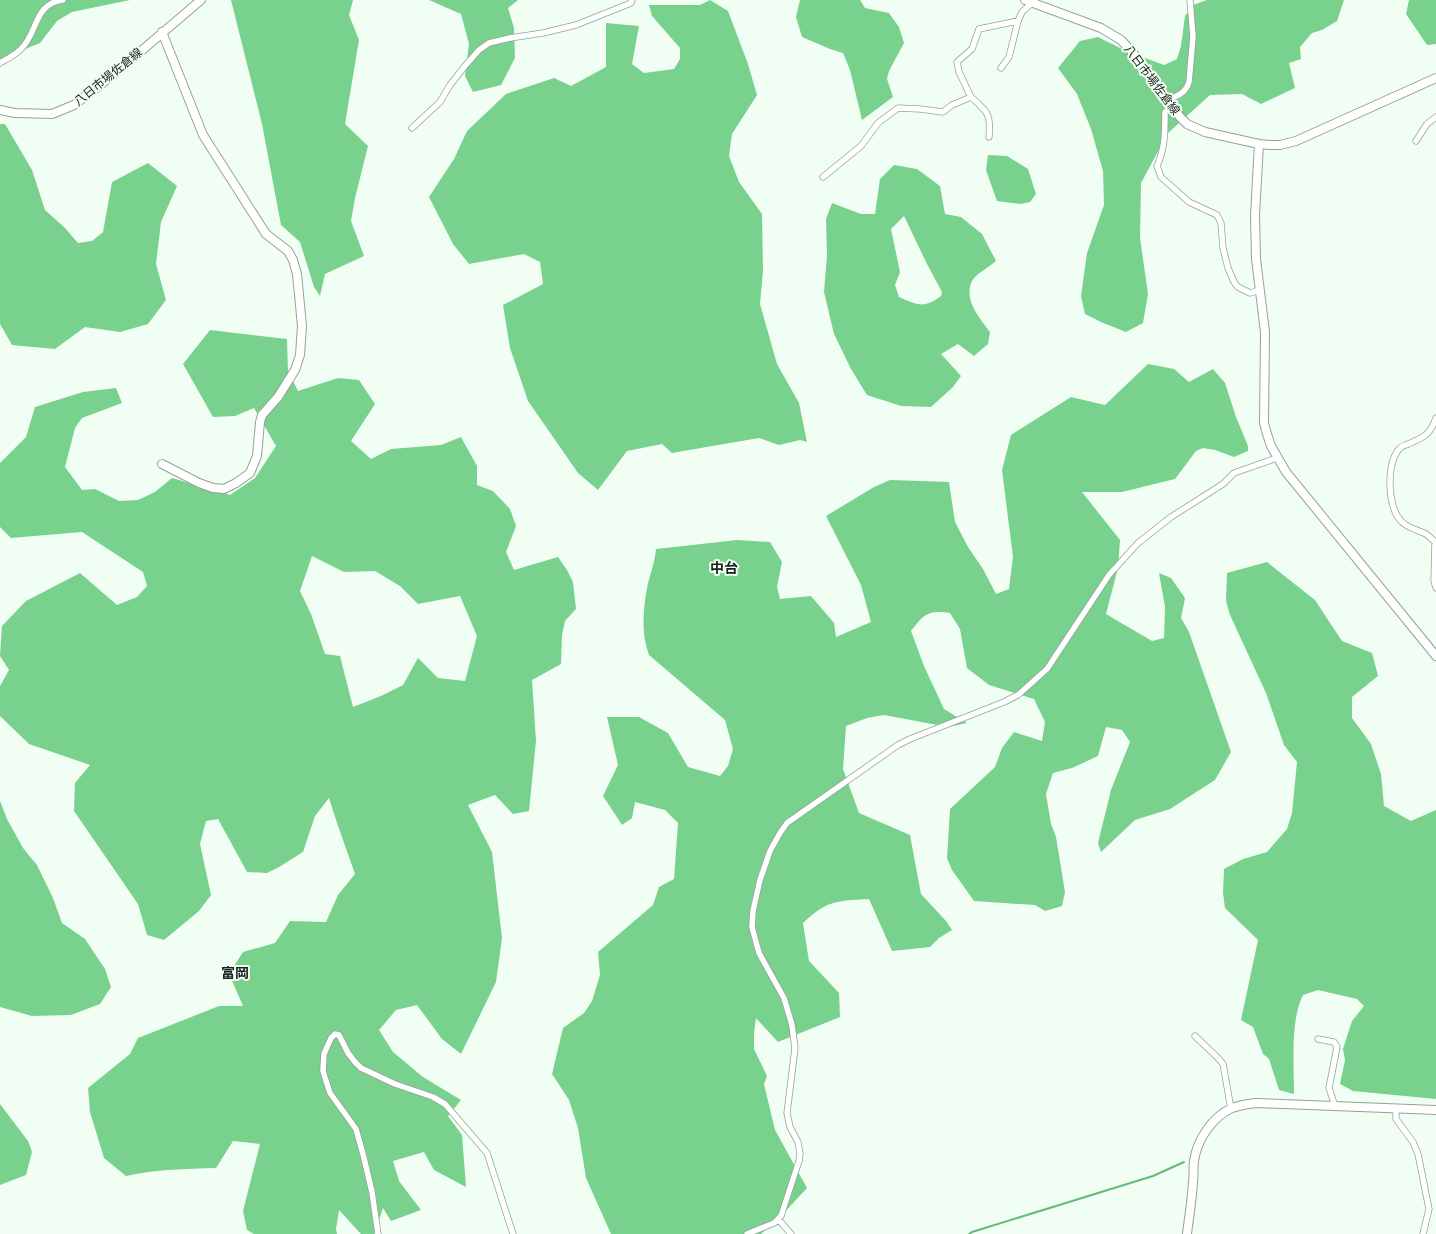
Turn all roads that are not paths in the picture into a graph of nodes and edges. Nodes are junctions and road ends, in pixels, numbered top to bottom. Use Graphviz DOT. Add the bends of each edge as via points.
graph roads {
  1 [pos="63,0"];
  2 [pos="201,0"];
  3 [pos="632,0"];
  4 [pos="1190,0"];
  5 [pos="1028,1"];
  6 [pos="1018,21"];
  7 [pos="162,32"];
  8 [pos="0,63"];
  9 [pos="1001,68"];
  10 [pos="1436,78"];
  11 [pos="971,97"];
  12 [pos="1167,100"];
  13 [pos="1172,107"];
  14 [pos="0,110"];
  15 [pos="1436,117"];
  16 [pos="412,128"];
  17 [pos="989,137"];
  18 [pos="1416,140"];
  19 [pos="1258,144"];
  20 [pos="823,177"];
  21 [pos="1260,290"];
  22 [pos="1436,418"];
  23 [pos="1277,458"];
  24 [pos="162,464"];
  25 [pos="1436,588"];
  26 [pos="1436,656"];
  27 [pos="1195,1036"];
  28 [pos="1318,1039"];
  29 [pos="1335,1106"];
  30 [pos="1231,1109"];
  31 [pos="1396,1109"];
  32 [pos="1436,1110"];
  33 [pos="778,1219"];
  34 [pos="378,1234"];
  35 [pos="513,1234"];
  36 [pos="747,1234"];
  37 [pos="791,1234"];
  38 [pos="1186,1234"];
  39 [pos="1423,1234"];
  1 -- 8 [label="street" via="51,2 42,12 32,34 21,49"];
  2 -- 7 [label="street, 八日市場佐倉線"];
  3 -- 16 [label="street" via="631,3 576,25 489,43 465,66 440,102"];
  4 -- 12 [label="street" via="1193,37 1188,87"];
  5 -- 6 [label="street"];
  5 -- 12 [label="street, 八日市場佐倉線" via="1101,28 1121,40"];
  6 -- 9 [label="street" via="1009,57"];
  6 -- 11 [label="street" via="979,30 972,49 957,62"];
  7 -- 14 [label="street, 八日市場佐倉線" via="74,105 52,114"];
  7 -- 24 [label="street" via="203,135 266,234 288,252 293,260 298,281 302,326 300,355 295,370 278,397 262,415 256,456 250,472 224,489 199,483"];
  10 -- 19 [label="street, 八日市場佐倉線" via="1296,141 1280,145"];
  11 -- 17 [label="street" via="984,109 990,121"];
  11 -- 20 [label="street" via="943,112 898,108 878,123 862,146"];
  12 -- 13 [label="street, 八日市場佐倉線"];
  13 -- 19 [label="street, 八日市場佐倉線" via="1180,118 1195,128"];
  13 -- 21 [label="street" via="1165,112 1166,136 1157,166 1161,177 1189,202 1217,214 1221,223 1223,248 1234,282 1250,293"];
  15 -- 18 [label="street" via="1427,124"];
  19 -- 21 [label="street" via="1255,215"];
  21 -- 23 [label="street" via="1265,332 1264,423"];
  22 -- 25 [label="street" via="1427,436 1401,447 1393,461 1390,494 1401,522 1426,534 1435,542"];
  23 -- 26 [label="street"];
  23 -- 33 [label="street" via="1234,473 1223,484 1170,516 1138,543 1109,575 1047,669 1018,695 898,745 787,823 780,833 770,851 760,880 752,927 759,953 784,998 792,1025 795,1048 787,1114 800,1154"];
  27 -- 30 [label="street" via="1223,1064"];
  28 -- 29 [label="street" via="1334,1042 1337,1047 1329,1088"];
  29 -- 30 [label="street" via="1256,1103"];
  29 -- 31 [label="street"];
  30 -- 38 [label="street" via="1215,1120 1202,1136 1198,1146 1194,1160"];
  31 -- 32 [label="street"];
  31 -- 39 [label="street" via="1396,1119 1413,1142 1418,1154 1429,1209"];
  33 -- 36 [label="street"];
  33 -- 37 [label="street"];
  34 -- 35 [label="street" via="372,1192 356,1129 330,1093 323,1071 324,1054 335,1034 339,1035 348,1053 361,1068 445,1104 487,1153"];
}
